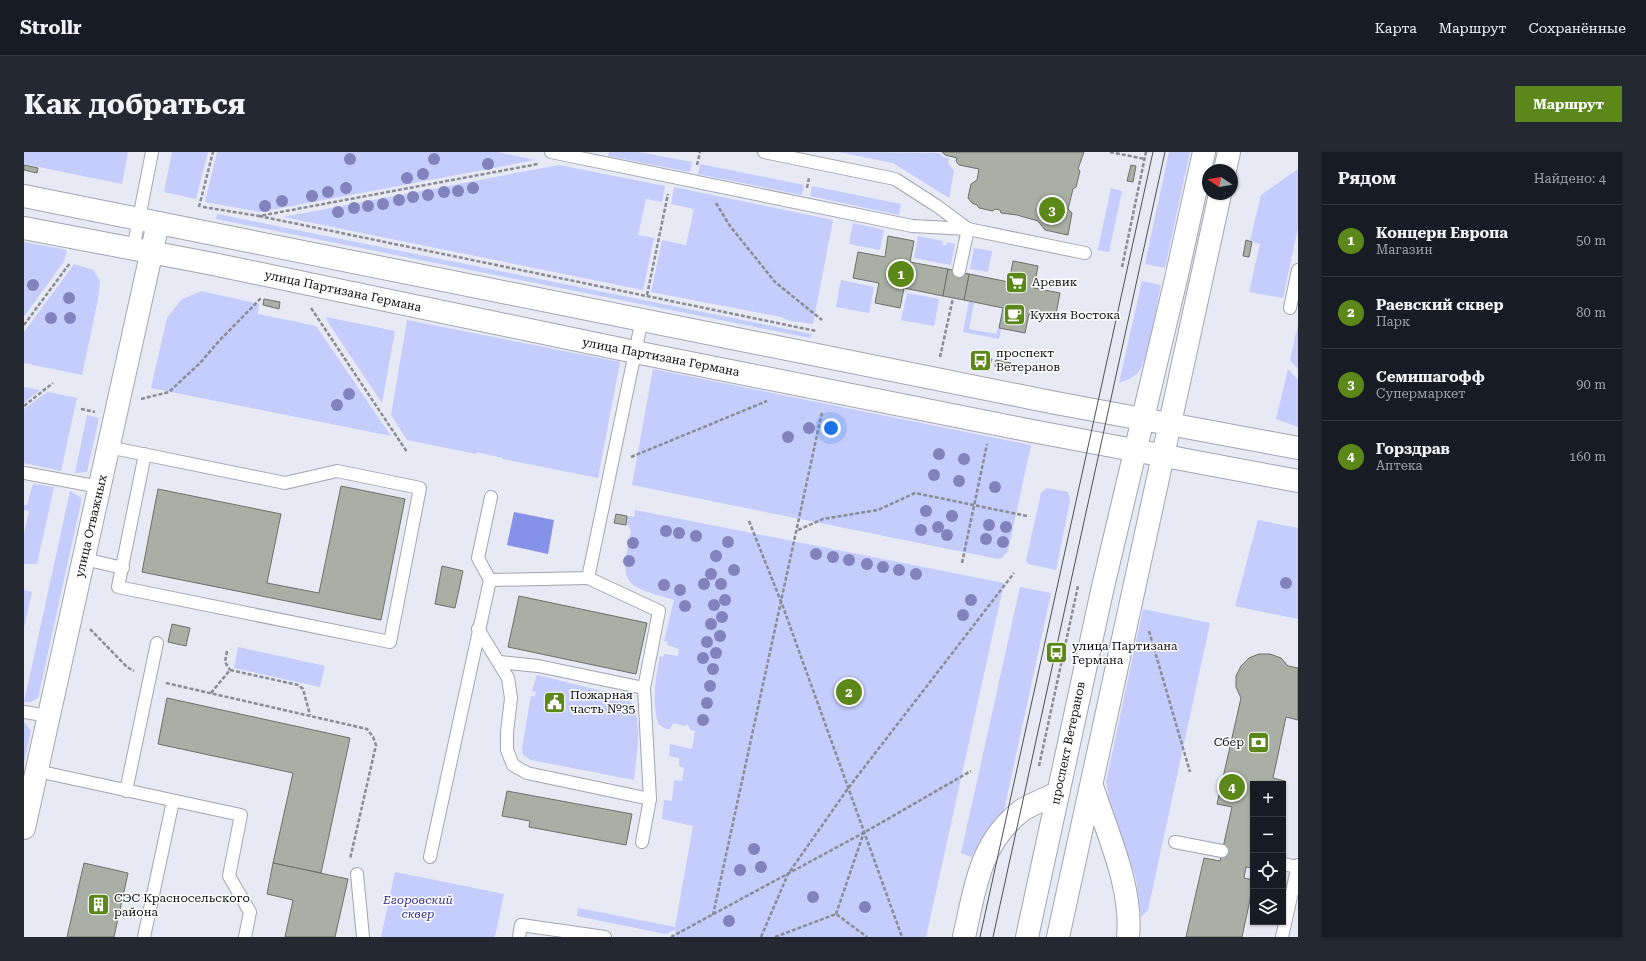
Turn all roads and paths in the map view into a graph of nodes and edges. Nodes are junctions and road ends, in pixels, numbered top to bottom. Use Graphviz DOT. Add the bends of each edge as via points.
graph roads {
  1 [pos="152,152"];
  2 [pos="212,152"];
  3 [pos="551,152"];
  4 [pos="764,152"];
  5 [pos="1110,152"];
  6 [pos="1146,152"];
  7 [pos="1204,152"];
  8 [pos="1229,152"];
  9 [pos="567,154"];
  10 [pos="814,157"];
  11 [pos="1145,159"];
  12 [pos="540,164"];
  13 [pos="1226,164"];
  14 [pos="704,184"];
  15 [pos="670,187"];
  16 [pos="24,196"];
  17 [pos="1219,200"];
  18 [pos="803,204"];
  19 [pos="192,206"];
  20 [pos="199,207"];
  21 [pos="259,216"];
  22 [pos="148,221"];
  23 [pos="24,228"];
  24 [pos="968,229"];
  25 [pos="142,250"];
  26 [pos="1085,253"];
  27 [pos="70,263"];
  28 [pos="1122,267"];
  29 [pos="1298,270"];
  30 [pos="959,271"];
  31 [pos="647,295"];
  32 [pos="263,296"];
  33 [pos="953,298"];
  34 [pos="310,305"];
  35 [pos="1290,308"];
  36 [pos="642,319"];
  37 [pos="822,320"];
  38 [pos="24,325"];
  39 [pos="820,332"];
  40 [pos="635,352"];
  41 [pos="940,357"];
  42 [pos="53,383"];
  43 [pos="141,399"];
  44 [pos="770,400"];
  45 [pos="24,406"];
  46 [pos="815,408"];
  47 [pos="81,409"];
  48 [pos="101,413"];
  49 [pos="1143,419"];
  50 [pos="1170,424"];
  51 [pos="994,445"];
  52 [pos="108,447"];
  53 [pos="1298,448"];
  54 [pos="1135,450"];
  55 [pos="407,452"];
  56 [pos="145,454"];
  57 [pos="1162,455"];
  58 [pos="634,456"];
  59 [pos="24,473"];
  60 [pos="1298,481"];
  61 [pos="100,487"];
  62 [pos="491,497"];
  63 [pos="974,505"];
  64 [pos="1027,516"];
  65 [pos="749,521"];
  66 [pos="798,530"];
  67 [pos="84,559"];
  68 [pos="962,563"];
  69 [pos="123,568"];
  70 [pos="1014,572"];
  71 [pos="588,578"];
  72 [pos="490,580"];
  73 [pos="1078,586"];
  74 [pos="782,604"];
  75 [pos="1148,627"];
  76 [pos="90,628"];
  77 [pos="478,629"];
  78 [pos="158,642"];
  79 [pos="227,651"];
  80 [pos="500,662"];
  81 [pos="230,670"];
  82 [pos="150,679"];
  83 [pos="644,688"];
  84 [pos="211,693"];
  85 [pos="24,712"];
  86 [pos="49,716"];
  87 [pos="310,716"];
  88 [pos="1039,766"];
  89 [pos="972,771"];
  90 [pos="36,772"];
  91 [pos="1190,772"];
  92 [pos="1092,786"];
  93 [pos="849,787"];
  94 [pos="126,791"];
  95 [pos="1057,794"];
  96 [pos="650,799"];
  97 [pos="173,801"];
  98 [pos="24,824"];
  99 [pos="864,832"];
  100 [pos="642,842"];
  101 [pos="1175,842"];
  102 [pos="1222,851"];
  103 [pos="430,857"];
  104 [pos="1286,864"];
  105 [pos="1298,866"];
  106 [pos="357,874"];
  107 [pos="788,874"];
  108 [pos="836,914"];
  109 [pos="713,915"];
  110 [pos="144,937"];
  111 [pos="244,937"];
  112 [pos="363,937"];
  113 [pos="519,937"];
  114 [pos="605,937"];
  115 [pos="671,937"];
  116 [pos="760,937"];
  117 [pos="775,937"];
  118 [pos="867,937"];
  119 [pos="902,937"];
  120 [pos="964,937"];
  121 [pos="1027,937"];
  122 [pos="1058,937"];
  123 [pos="1128,937"];
  124 [pos="1282,937"];
  1 -- 22 [label="lane"];
  2 -- 20 [label="path"];
  3 -- 9 [label="lane"];
  4 -- 10 [label="lane"];
  5 -- 11 [label="path"];
  6 -- 11 [label="path"];
  7 -- 49 [label="main road, проспект Ветеранов"];
  8 -- 13 [label="main road"];
  9 -- 14 [label="lane"];
  10 -- 18 [label="path"];
  10 -- 24 [label="lane" via="895,179"];
  11 -- 28 [label="path"];
  12 -- 21 [label="path"];
  14 -- 18 [label="lane"];
  14 -- 37 [label="path" via="730,226 774,282"];
  15 -- 31 [label="path"];
  16 -- 22 [label="main road"];
  17 -- 50 [label="main road"];
  18 -- 24 [label="lane" via="912,226"];
  19 -- 20 [label="path"];
  20 -- 21 [label="path"];
  21 -- 31 [label="path"];
  22 -- 25 [label="main road, улица Отважных"];
  22 -- 36 [label="main road"];
  23 -- 25 [label="main road, улица Партизана Германа"];
  24 -- 26 [label="lane"];
  24 -- 30 [label="lane"];
  25 -- 40 [label="main road, улица Партизана Германа"];
  25 -- 52 [label="main road, улица Отважных"];
  27 -- 38 [label="path"];
  29 -- 35 [label="lane"];
  31 -- 39 [label="path"];
  32 -- 43 [label="path" via="169,392"];
  33 -- 41 [label="path"];
  34 -- 55 [label="path"];
  36 -- 40 [label="lane"];
  36 -- 49 [label="main road"];
  40 -- 54 [label="main road, улица Партизана Германа"];
  40 -- 71 [label="lane"];
  42 -- 45 [label="path"];
  44 -- 58 [label="path"];
  46 -- 66 [label="path" via="823,410"];
  47 -- 48 [label="path"];
  49 -- 50 [label="main road"];
  49 -- 54 [label="main road, проспект Ветеранов"];
  50 -- 53 [label="main road"];
  50 -- 57 [label="main road"];
  51 -- 63 [label="path" via="987,443"];
  52 -- 56 [label="lane"];
  52 -- 61 [label="main road, улица Отважных"];
  54 -- 57 [label="main road, улица Партизана Германа"];
  54 -- 95 [label="main road, проспект Ветеранов"];
  56 -- 69 [label="lane"];
  56 -- 69 [label="lane" via="285,483 337,471 420,488 390,642 118,587"];
  57 -- 60 [label="main road, улица Партизана Германа"];
  57 -- 92 [label="main road"];
  59 -- 61 [label="lane"];
  61 -- 67 [label="main road, улица Отважных"];
  62 -- 72 [label="lane" via="478,558"];
  63 -- 64 [label="path"];
  63 -- 66 [label="path" via="916,493 878,510 823,519"];
  63 -- 68 [label="path"];
  65 -- 74 [label="path"];
  66 -- 74 [label="path"];
  67 -- 69 [label="lane"];
  67 -- 86 [label="main road, улица Отважных"];
  70 -- 93 [label="path"];
  71 -- 72 [label="lane"];
  71 -- 83 [label="lane" via="659,611"];
  72 -- 77 [label="lane"];
  73 -- 88 [label="path"];
  74 -- 93 [label="path"];
  74 -- 109 [label="path"];
  75 -- 91 [label="path"];
  76 -- 82 [label="path" via="128,667"];
  77 -- 80 [label="lane"];
  77 -- 103 [label="lane"];
  78 -- 82 [label="lane"];
  79 -- 81 [label="path" via="225,662"];
  80 -- 83 [label="lane" via="538,666"];
  80 -- 96 [label="lane" via="508,678 511,698 506,732 507,750 513,765 527,773"];
  81 -- 84 [label="path"];
  81 -- 87 [label="path" via="301,687"];
  82 -- 84 [label="path"];
  82 -- 94 [label="lane"];
  83 -- 96 [label="lane"];
  84 -- 87 [label="path"];
  85 -- 86 [label="lane"];
  86 -- 90 [label="main road, улица Отважных"];
  87 -- 106 [label="path" via="367,730 376,745 349,864"];
  89 -- 99 [label="path"];
  90 -- 94 [label="lane"];
  90 -- 98 [label="main road, улица Отважных"];
  92 -- 122 [label="main road"];
  92 -- 123 [label="main road" via="1124,885 1130,920"];
  93 -- 99 [label="path"];
  93 -- 107 [label="path"];
  94 -- 97 [label="lane"];
  95 -- 120 [label="main road" via="1022,811 1005,826 989,846 980,866"];
  95 -- 121 [label="main road, проспект Ветеранов"];
  96 -- 100 [label="lane"];
  97 -- 110 [label="lane"];
  97 -- 111 [label="lane" via="241,815 229,876 250,912"];
  99 -- 107 [label="path"];
  99 -- 108 [label="path"];
  99 -- 119 [label="path"];
  101 -- 102 [label="lane"];
  104 -- 105 [label="lane"];
  105 -- 124 [label="lane"];
  106 -- 112 [label="lane"];
  107 -- 109 [label="path"];
  107 -- 116 [label="path"];
  108 -- 117 [label="path"];
  108 -- 118 [label="path"];
  109 -- 115 [label="path"];
  113 -- 114 [label="lane" via="521,925"];
}
